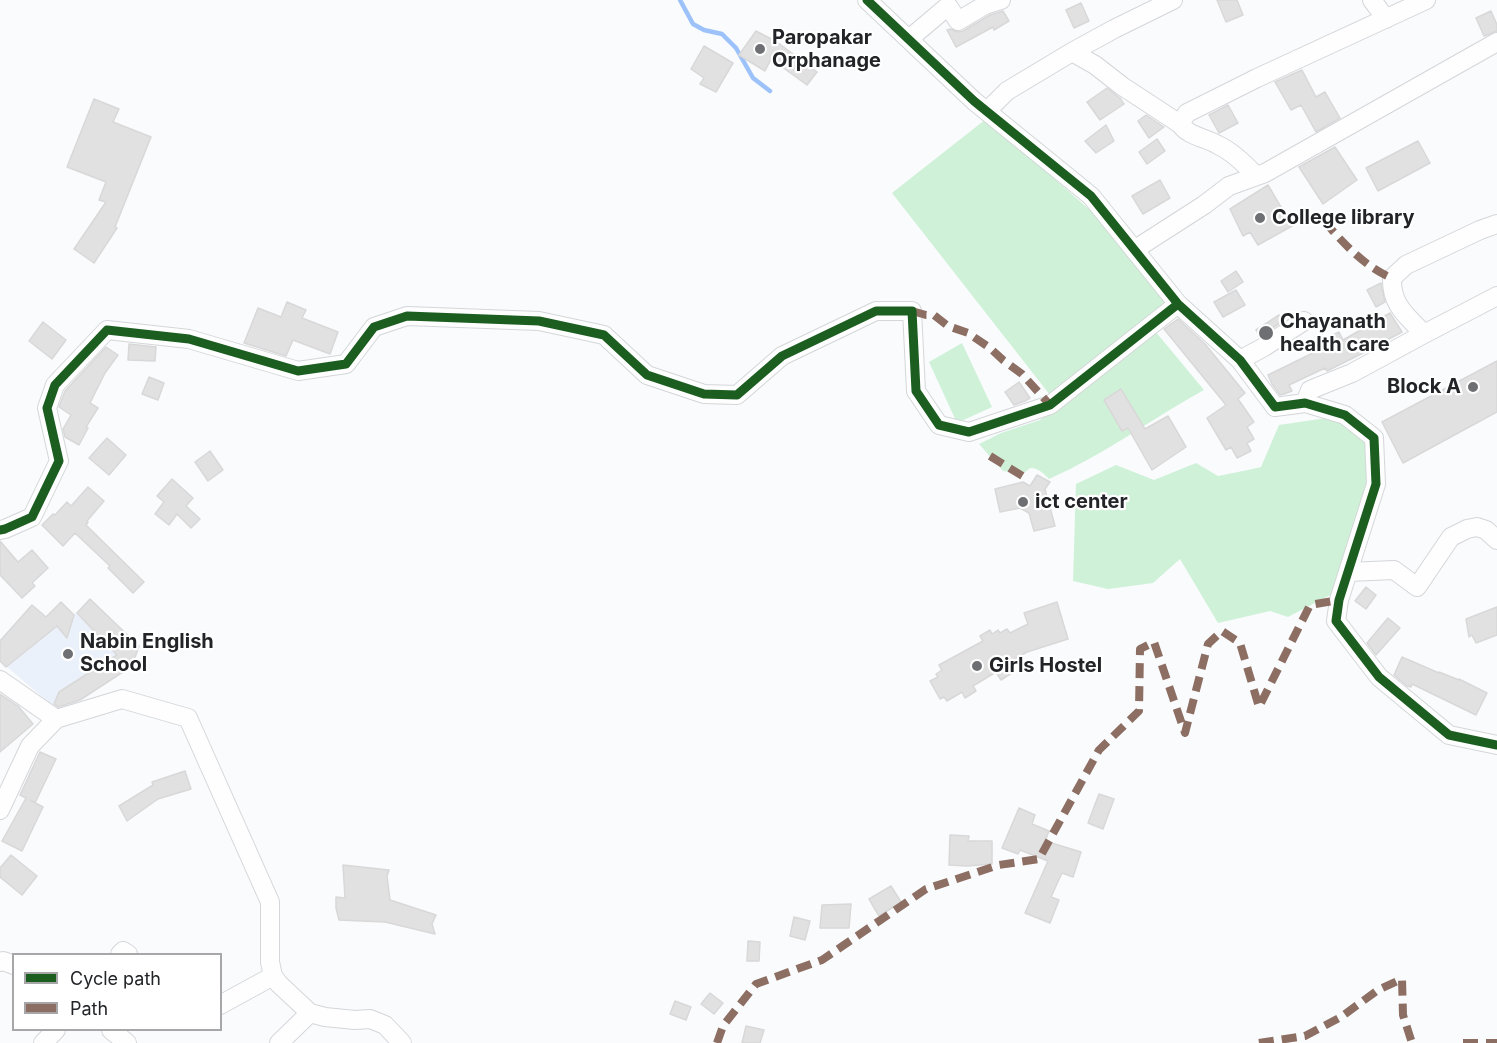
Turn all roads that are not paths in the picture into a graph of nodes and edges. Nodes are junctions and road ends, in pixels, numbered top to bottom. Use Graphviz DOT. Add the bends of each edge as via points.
graph roads {
  1 [pos="867,0"];
  2 [pos="1001,0"];
  3 [pos="1173,0"];
  4 [pos="1372,0"];
  5 [pos="1426,0"];
  6 [pos="1386,19"];
  7 [pos="909,39"];
  8 [pos="1497,42"];
  9 [pos="1072,52"];
  10 [pos="987,111"];
  11 [pos="1180,124"];
  12 [pos="1257,176"];
  13 [pos="1497,224"];
  14 [pos="1134,250"];
  15 [pos="1497,296"];
  16 [pos="1179,304"];
  17 [pos="1304,321"];
  18 [pos="1424,334"];
  19 [pos="1240,360"];
  20 [pos="1305,403"];
  21 [pos="0,530"];
  22 [pos="1497,540"];
  23 [pos="1348,572"];
  24 [pos="0,680"];
  25 [pos="56,720"];
  26 [pos="1497,745"];
  27 [pos="0,810"];
  28 [pos="273,975"];
  29 [pos="222,1004"];
  30 [pos="310,1013"];
  31 [pos="54,1031"];
  32 [pos="113,1031"];
  33 [pos="43,1043"];
  34 [pos="127,1043"];
  35 [pos="279,1043"];
  36 [pos="402,1043"];
  1 -- 7 [label="street"];
  2 -- 7 [label="street" via="958,21 948,6"];
  3 -- 9 [label="street"];
  4 -- 6 [label="street"];
  5 -- 6 [label="street"];
  6 -- 11 [label="street" via="1220,96 1187,113"];
  7 -- 10 [label="street"];
  8 -- 12 [label="street"];
  9 -- 10 [label="street" via="1007,91"];
  9 -- 11 [label="street"];
  10 -- 14 [label="street" via="1091,196"];
  11 -- 12 [label="street" via="1185,131 1240,159"];
  12 -- 14 [label="street" via="1229,186"];
  13 -- 18 [label="street" via="1406,265 1392,278 1398,305"];
  14 -- 16 [label="street"];
  15 -- 18 [label="street"];
  16 -- 19 [label="street"];
  16 -- 21 [label="street" via="1050,405 969,432 939,425 916,391 912,311 876,311 782,356 737,395 704,394 647,375 604,335 539,321 407,316 374,327 346,364 298,371 189,339 107,330 55,385 47,408 59,461 32,517"];
  17 -- 19 [label="street"];
  18 -- 20 [label="street" via="1352,373 1310,390"];
  19 -- 20 [label="street" via="1275,407"];
  20 -- 23 [label="street" via="1345,415 1374,438 1376,484"];
  22 -- 23 [label="street" via="1477,527 1451,537 1417,587 1394,570"];
  23 -- 26 [label="street" via="1336,621 1379,677 1449,735"];
  24 -- 25 [label="street"];
  25 -- 27 [label="street" via="30,746"];
  25 -- 28 [label="street" via="122,699 188,718 270,902"];
  28 -- 29 [label="street"];
  28 -- 30 [label="street"];
  30 -- 35 [label="street"];
  30 -- 36 [label="street" via="355,1020 370,1018 385,1025"];
  31 -- 33 [label="street"];
  32 -- 34 [label="street"];
}
